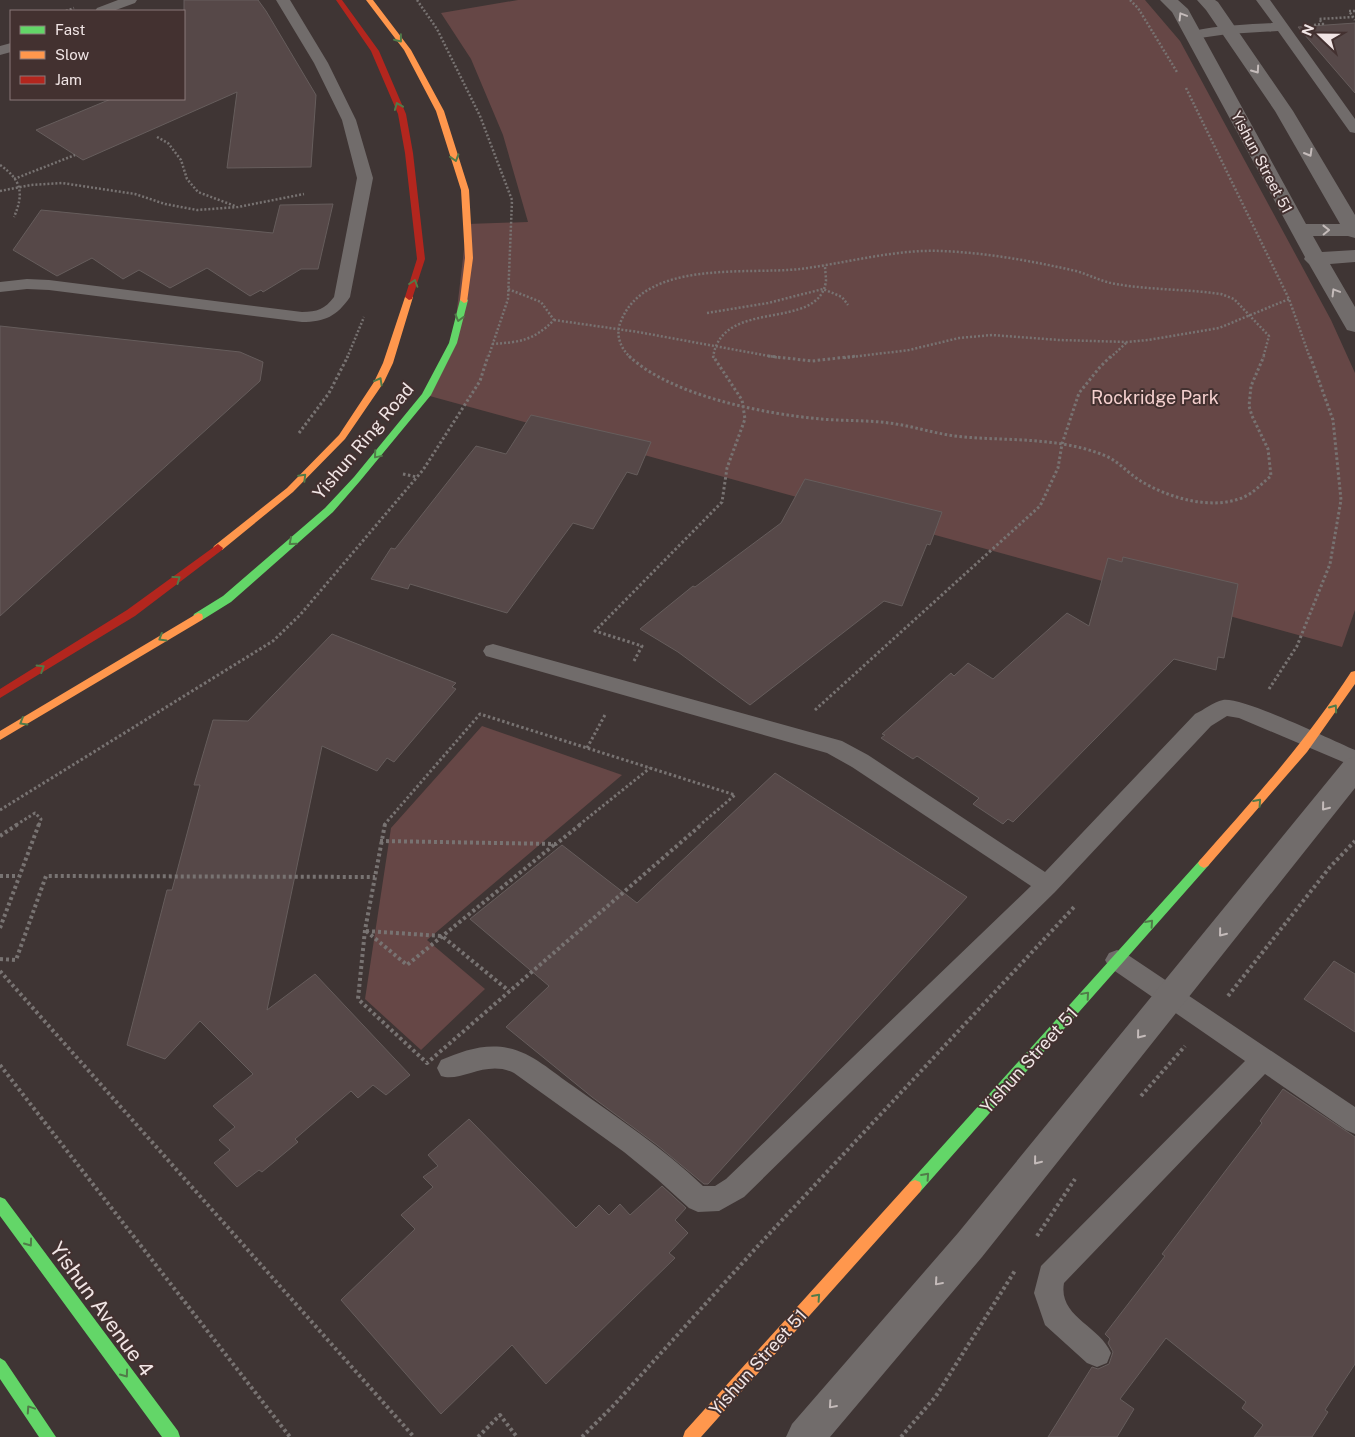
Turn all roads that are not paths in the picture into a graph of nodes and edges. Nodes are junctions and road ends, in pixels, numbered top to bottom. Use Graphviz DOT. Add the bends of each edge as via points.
graph roads {
  1 [pos="130,0"];
  2 [pos="283,0"];
  3 [pos="339,0"];
  4 [pos="369,0"];
  5 [pos="1168,0"];
  6 [pos="1205,0"];
  7 [pos="1263,0"];
  8 [pos="105,10"];
  9 [pos="1282,27"];
  10 [pos="1228,30"];
  11 [pos="1193,35"];
  12 [pos="1261,114"];
  13 [pos="1355,129"];
  14 [pos="1298,230"];
  15 [pos="1355,230"];
  16 [pos="1355,256"];
  17 [pos="1314,259"];
  18 [pos="0,287"];
  19 [pos="1355,325"];
  20 [pos="493,651"];
  21 [pos="1355,674"];
  22 [pos="0,694"];
  23 [pos="0,736"];
  24 [pos="1310,739"];
  25 [pos="1355,759"];
  26 [pos="1355,768"];
  27 [pos="1047,885"];
  28 [pos="1117,960"];
  29 [pos="1170,997"];
  30 [pos="1263,1059"];
  31 [pos="450,1068"];
  32 [pos="1355,1122"];
  33 [pos="0,1204"];
  34 [pos="1098,1353"];
  35 [pos="0,1366"];
  36 [pos="48,1437"];
  37 [pos="172,1437"];
  38 [pos="691,1437"];
  39 [pos="805,1437"];
  1 -- 8 [label="lane"];
  2 -- 18 [label="lane" via="321,63 349,120 365,178 342,297 336,307 318,317 302,318 49,285"];
  22 -- 3 [label="main road, Yishun Ring Road, one-way" via="131,613 283,496 342,437 379,382 421,259 402,114 376,50"];
  4 -- 23 [label="main road, Yishun Ring Road, one-way" via="407,50 440,111 465,190 469,258 464,300 453,343 426,395 357,479 329,510 227,599"];
  11 -- 5 [label="street, Yishun Street 51, one-way" via="1179,10"];
  6 -- 10 [label="street, Yishun Street 51"];
  7 -- 9 [label="lane"];
  9 -- 10 [label="lane"];
  9 -- 13 [label="lane"];
  10 -- 11 [label="lane"];
  10 -- 12 [label="street, Yishun Street 51, one-way"];
  11 -- 12 [label="street, Yishun Street 51"];
  12 -- 14 [label="street, Yishun Street 51"];
  12 -- 15 [label="street, Yishun Street 51, one-way"];
  14 -- 15 [label="street, one-way"];
  14 -- 17 [label="street, Yishun Street 51"];
  16 -- 17 [label="street"];
  19 -- 17 [label="street, Yishun Street 51, one-way"];
  20 -- 27 [label="lane" via="834,747"];
  24 -- 21 [label="main road, Yishun Street 51, one-way" via="1335,708"];
  24 -- 25 [label="lane"];
  24 -- 27 [label="lane" via="1242,711 1224,708 1203,720"];
  28 -- 24 [label="main road, Yishun Street 51, one-way" via="1271,788"];
  26 -- 29 [label="street, one-way"];
  27 -- 31 [label="lane" via="735,1188 719,1198 698,1199 610,1128 516,1061 477,1059"];
  28 -- 29 [label="lane"];
  38 -- 28 [label="main road, Yishun Street 51, one-way"];
  29 -- 30 [label="lane"];
  29 -- 39 [label="street, one-way" via="970,1245"];
  30 -- 32 [label="lane"];
  30 -- 34 [label="lane" via="1051,1276 1048,1293 1056,1315"];
  33 -- 37 [label="main road, Yishun Avenue 4, one-way"];
  36 -- 35 [label="main road, one-way"];
}
